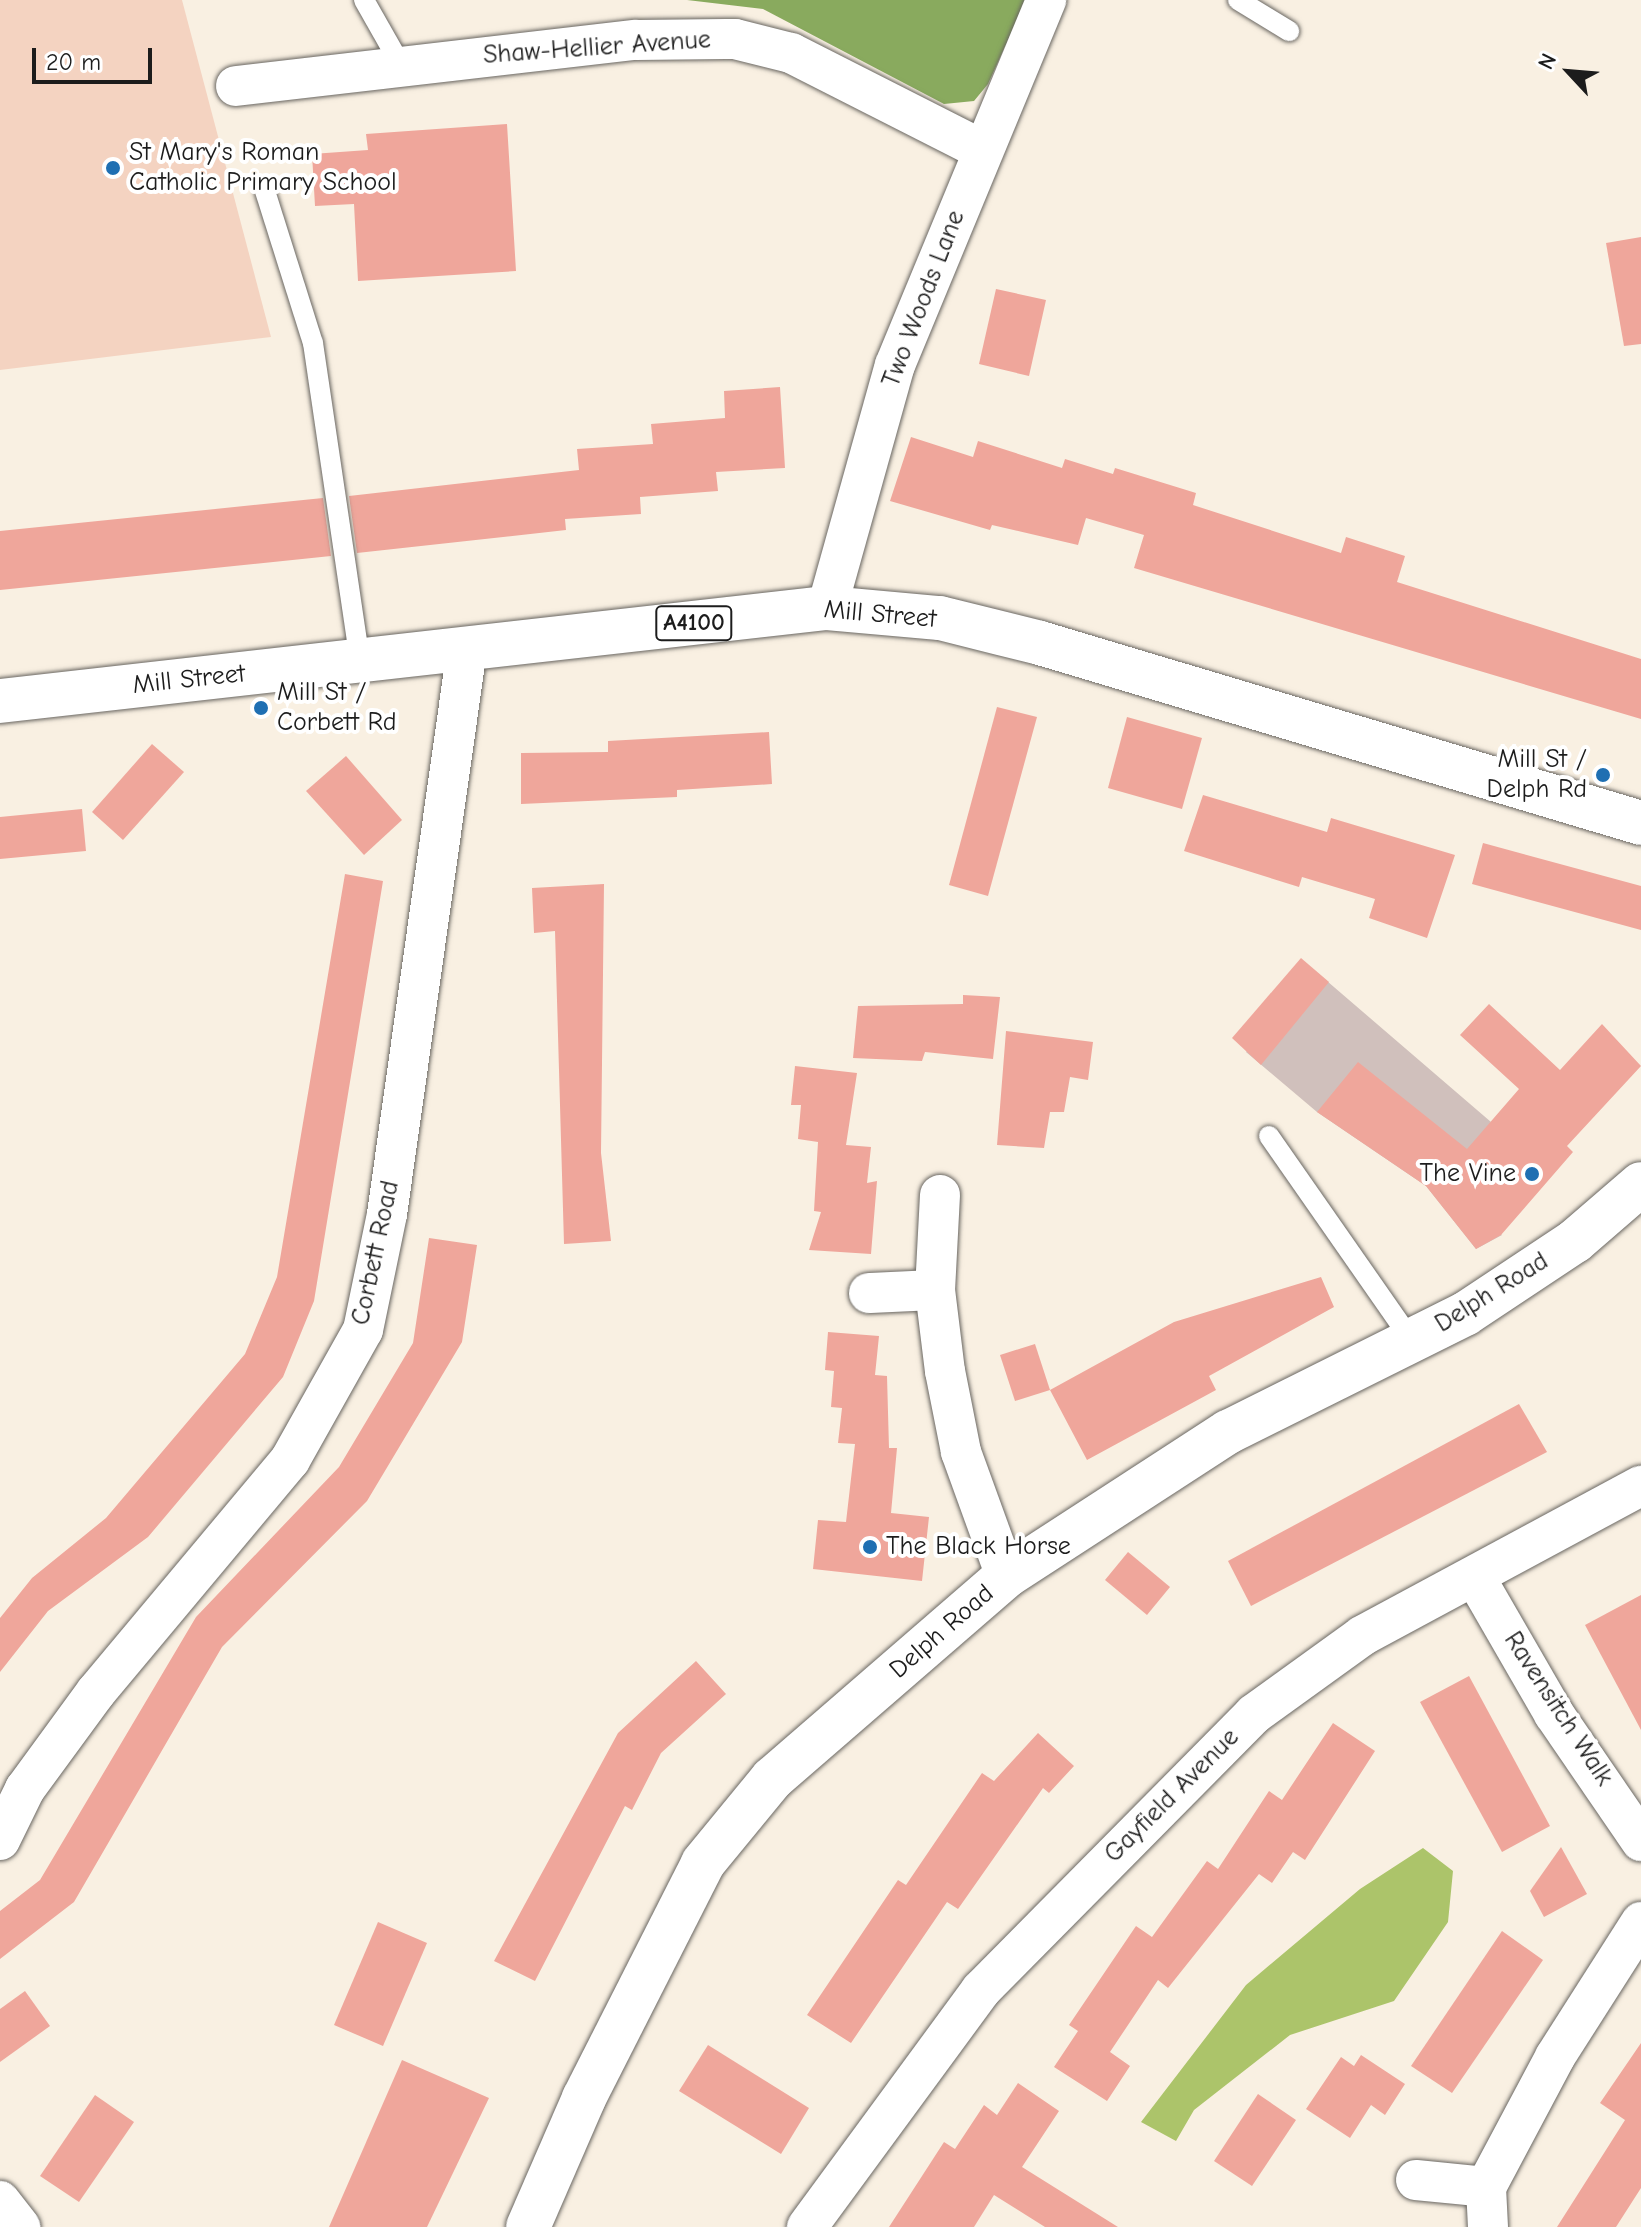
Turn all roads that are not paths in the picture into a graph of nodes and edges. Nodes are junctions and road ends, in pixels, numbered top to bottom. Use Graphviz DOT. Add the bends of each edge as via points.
graph roads {
  1 [pos="364,0"];
  2 [pos="1046,0"];
  3 [pos="1238,0"];
  4 [pos="1289,31"];
  5 [pos="401,65"];
  6 [pos="236,86"];
  7 [pos="982,150"];
  8 [pos="265,191"];
  9 [pos="827,608"];
  10 [pos="467,649"];
  11 [pos="360,661"];
  12 [pos="0,701"];
  13 [pos="1641,823"];
  14 [pos="1269,1136"];
  15 [pos="1641,1184"];
  16 [pos="940,1195"];
  17 [pos="935,1290"];
  18 [pos="869,1293"];
  19 [pos="1412,1341"];
  20 [pos="1641,1486"];
  21 [pos="1006,1576"];
  22 [pos="1475,1577"];
  23 [pos="0,1840"];
  24 [pos="1641,1841"];
  25 [pos="1641,1922"];
  26 [pos="1416,2180"];
  27 [pos="1486,2187"];
  28 [pos="0,2201"];
  29 [pos="20,2227"];
  30 [pos="528,2227"];
  31 [pos="807,2227"];
  32 [pos="1488,2227"];
  1 -- 5 [label="lane"];
  2 -- 7 [label="street, Two Woods Lane"];
  3 -- 4 [label="lane"];
  5 -- 6 [label="street, Shaw-Hellier Avenue"];
  5 -- 7 [label="street, Shaw-Hellier Avenue" via="636,40 735,39 791,53"];
  7 -- 9 [label="street, Two Woods Lane" via="895,365"];
  8 -- 11 [label="lane" via="313,343"];
  9 -- 10 [label="main road, Mill Street / A4100"];
  9 -- 13 [label="main road, Mill Street / A4100" via="940,618 1040,643"];
  10 -- 11 [label="main road, Mill Street / A4100"];
  10 -- 23 [label="street, Corbett Road" via="387,1214 363,1330 290,1460 96,1692 25,1789"];
  11 -- 12 [label="main road, Mill Street / A4100"];
  14 -- 19 [label="lane"];
  15 -- 19 [label="main road, Delph Road" via="1575,1241"];
  16 -- 17 [label="street"];
  17 -- 18 [label="street"];
  17 -- 21 [label="street" via="961,1452"];
  19 -- 21 [label="main road, Delph Road" via="1228,1432"];
  20 -- 22 [label="street, Gayfield Avenue"];
  21 -- 30 [label="main road, Delph Road" via="772,1779 703,1863 584,2098"];
  22 -- 24 [label="street, Ravensitch Walk" via="1554,1714"];
  22 -- 31 [label="street, Gayfield Avenue" via="1362,1636 1201,1764 981,1990"];
  25 -- 27 [label="street" via="1555,2057"];
  26 -- 27 [label="street"];
  27 -- 32 [label="street"];
  28 -- 29 [label="street"];
}
